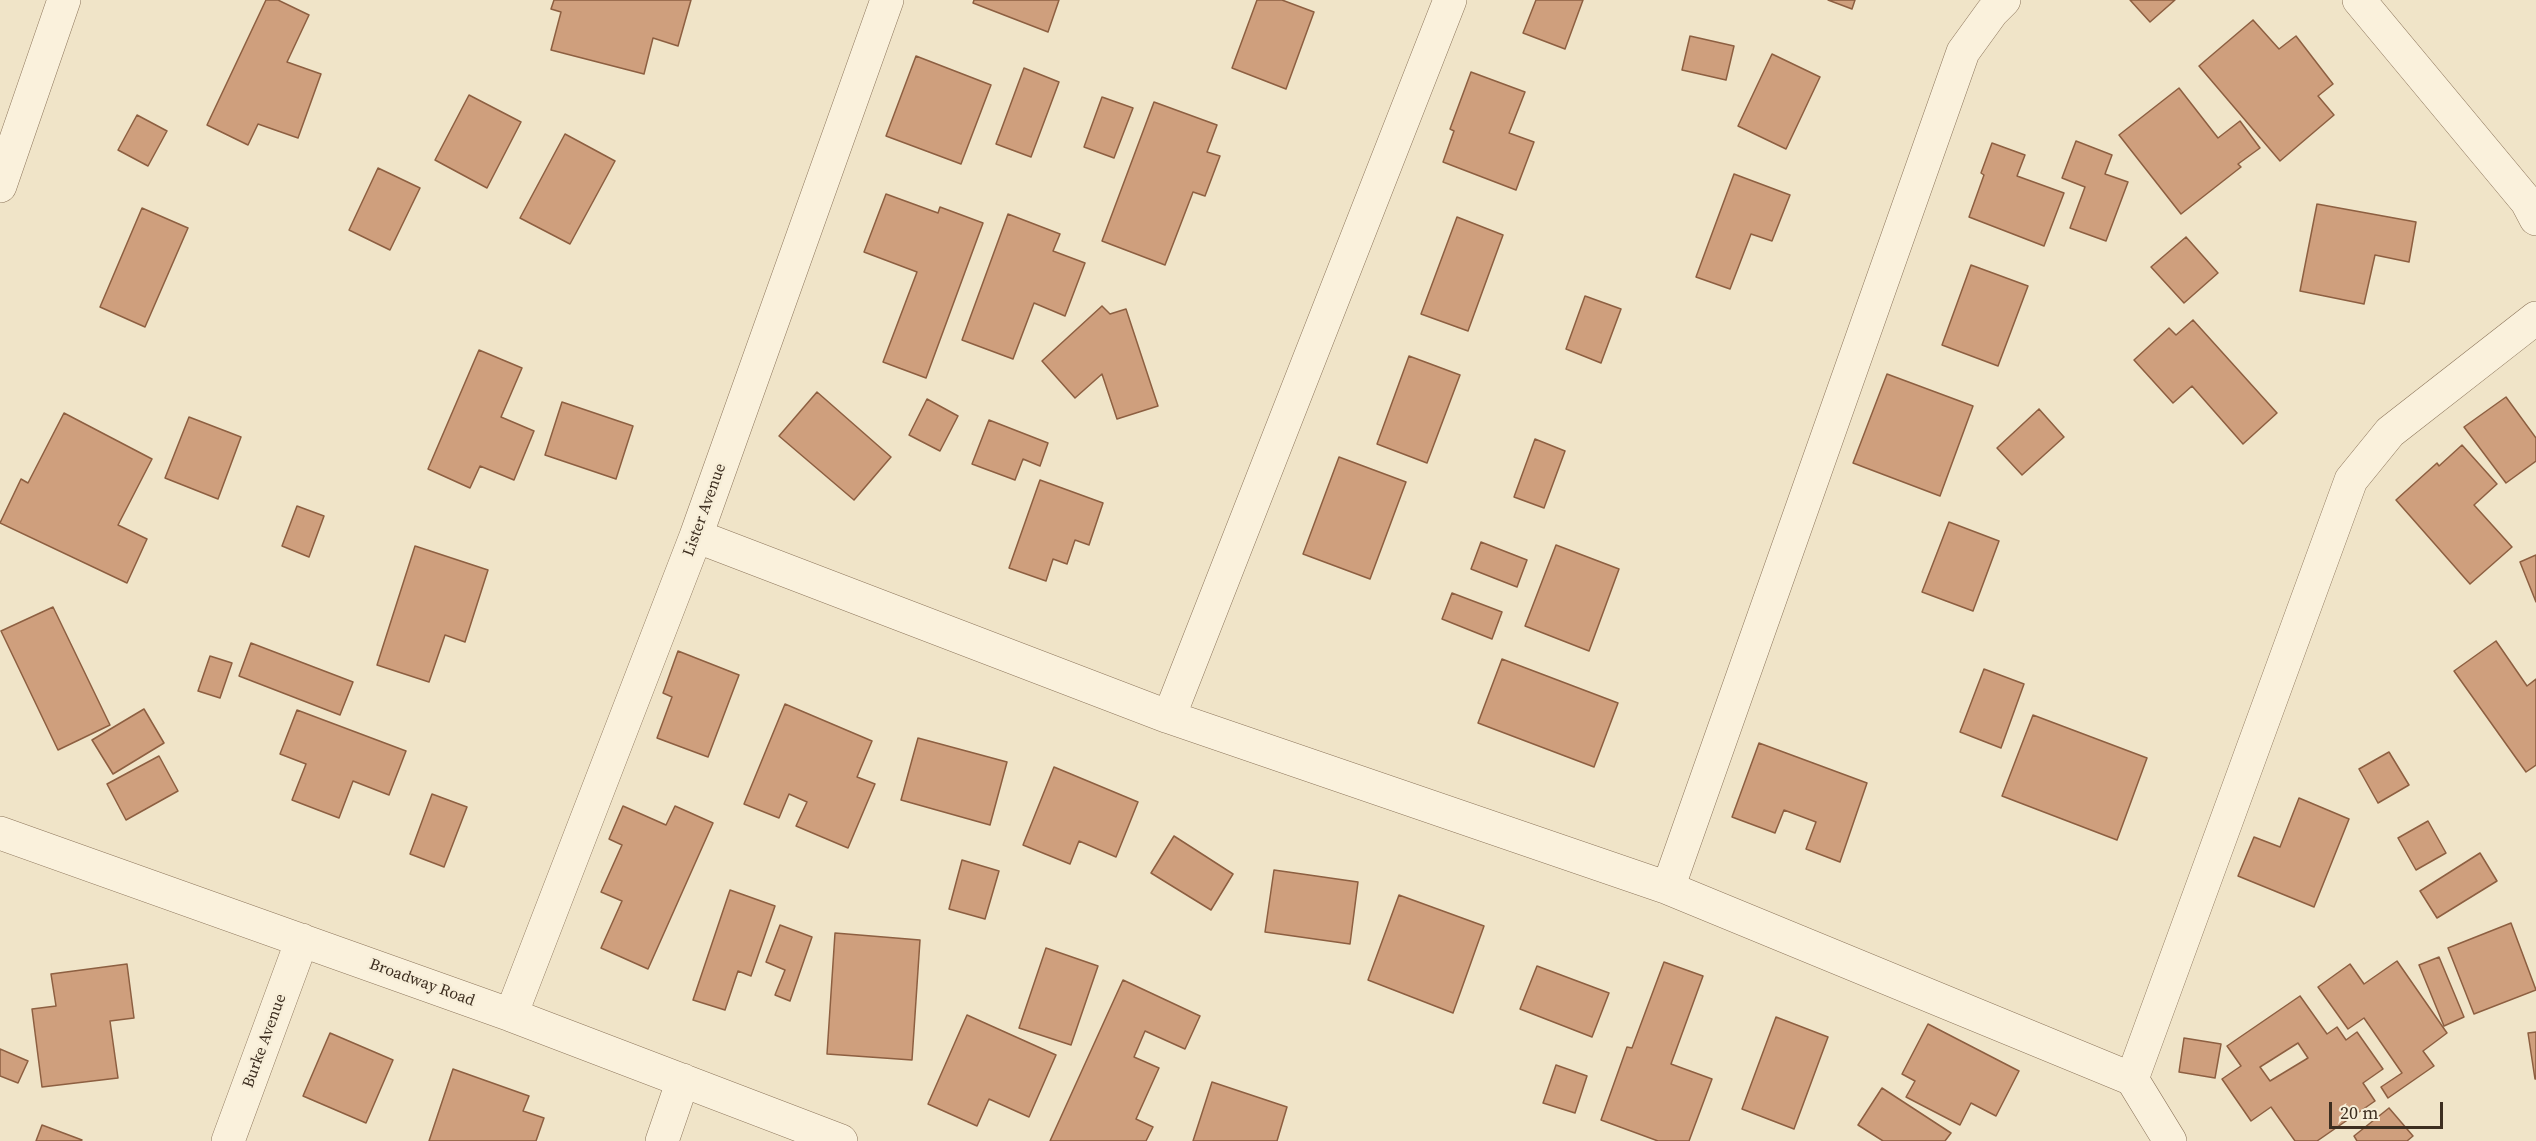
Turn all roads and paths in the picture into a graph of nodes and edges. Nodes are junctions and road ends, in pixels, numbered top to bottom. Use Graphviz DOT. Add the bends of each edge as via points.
graph roads {
  1 [pos="64,0"];
  2 [pos="887,0"];
  3 [pos="1450,0"];
  4 [pos="2004,0"];
  5 [pos="2359,0"];
  6 [pos="0,186"];
  7 [pos="2536,219"];
  8 [pos="2536,318"];
  9 [pos="696,536"];
  10 [pos="1169,717"];
  11 [pos="0,833"];
  12 [pos="1668,888"];
  13 [pos="302,940"];
  14 [pos="511,1016"];
  15 [pos="2132,1078"];
  16 [pos="684,1080"];
  17 [pos="228,1141"];
  18 [pos="662,1141"];
  19 [pos="841,1141"];
  20 [pos="2170,1141"];
  1 -- 6 [label="street"];
  2 -- 9 [label="street, Lister Avenue"];
  3 -- 10 [label="street"];
  4 -- 12 [label="street" via="1963,52"];
  5 -- 7 [label="street" via="2527,202"];
  8 -- 15 [label="street" via="2391,432 2351,480"];
  9 -- 10 [label="street"];
  9 -- 14 [label="street, Lister Avenue"];
  10 -- 12 [label="street"];
  11 -- 13 [label="street, Broadway Road"];
  12 -- 15 [label="street"];
  13 -- 14 [label="street, Broadway Road"];
  13 -- 17 [label="street, Burke Avenue"];
  14 -- 16 [label="street, Broadway Road"];
  15 -- 20 [label="street"];
  16 -- 18 [label="street"];
  16 -- 19 [label="street, Broadway Road"];
}
